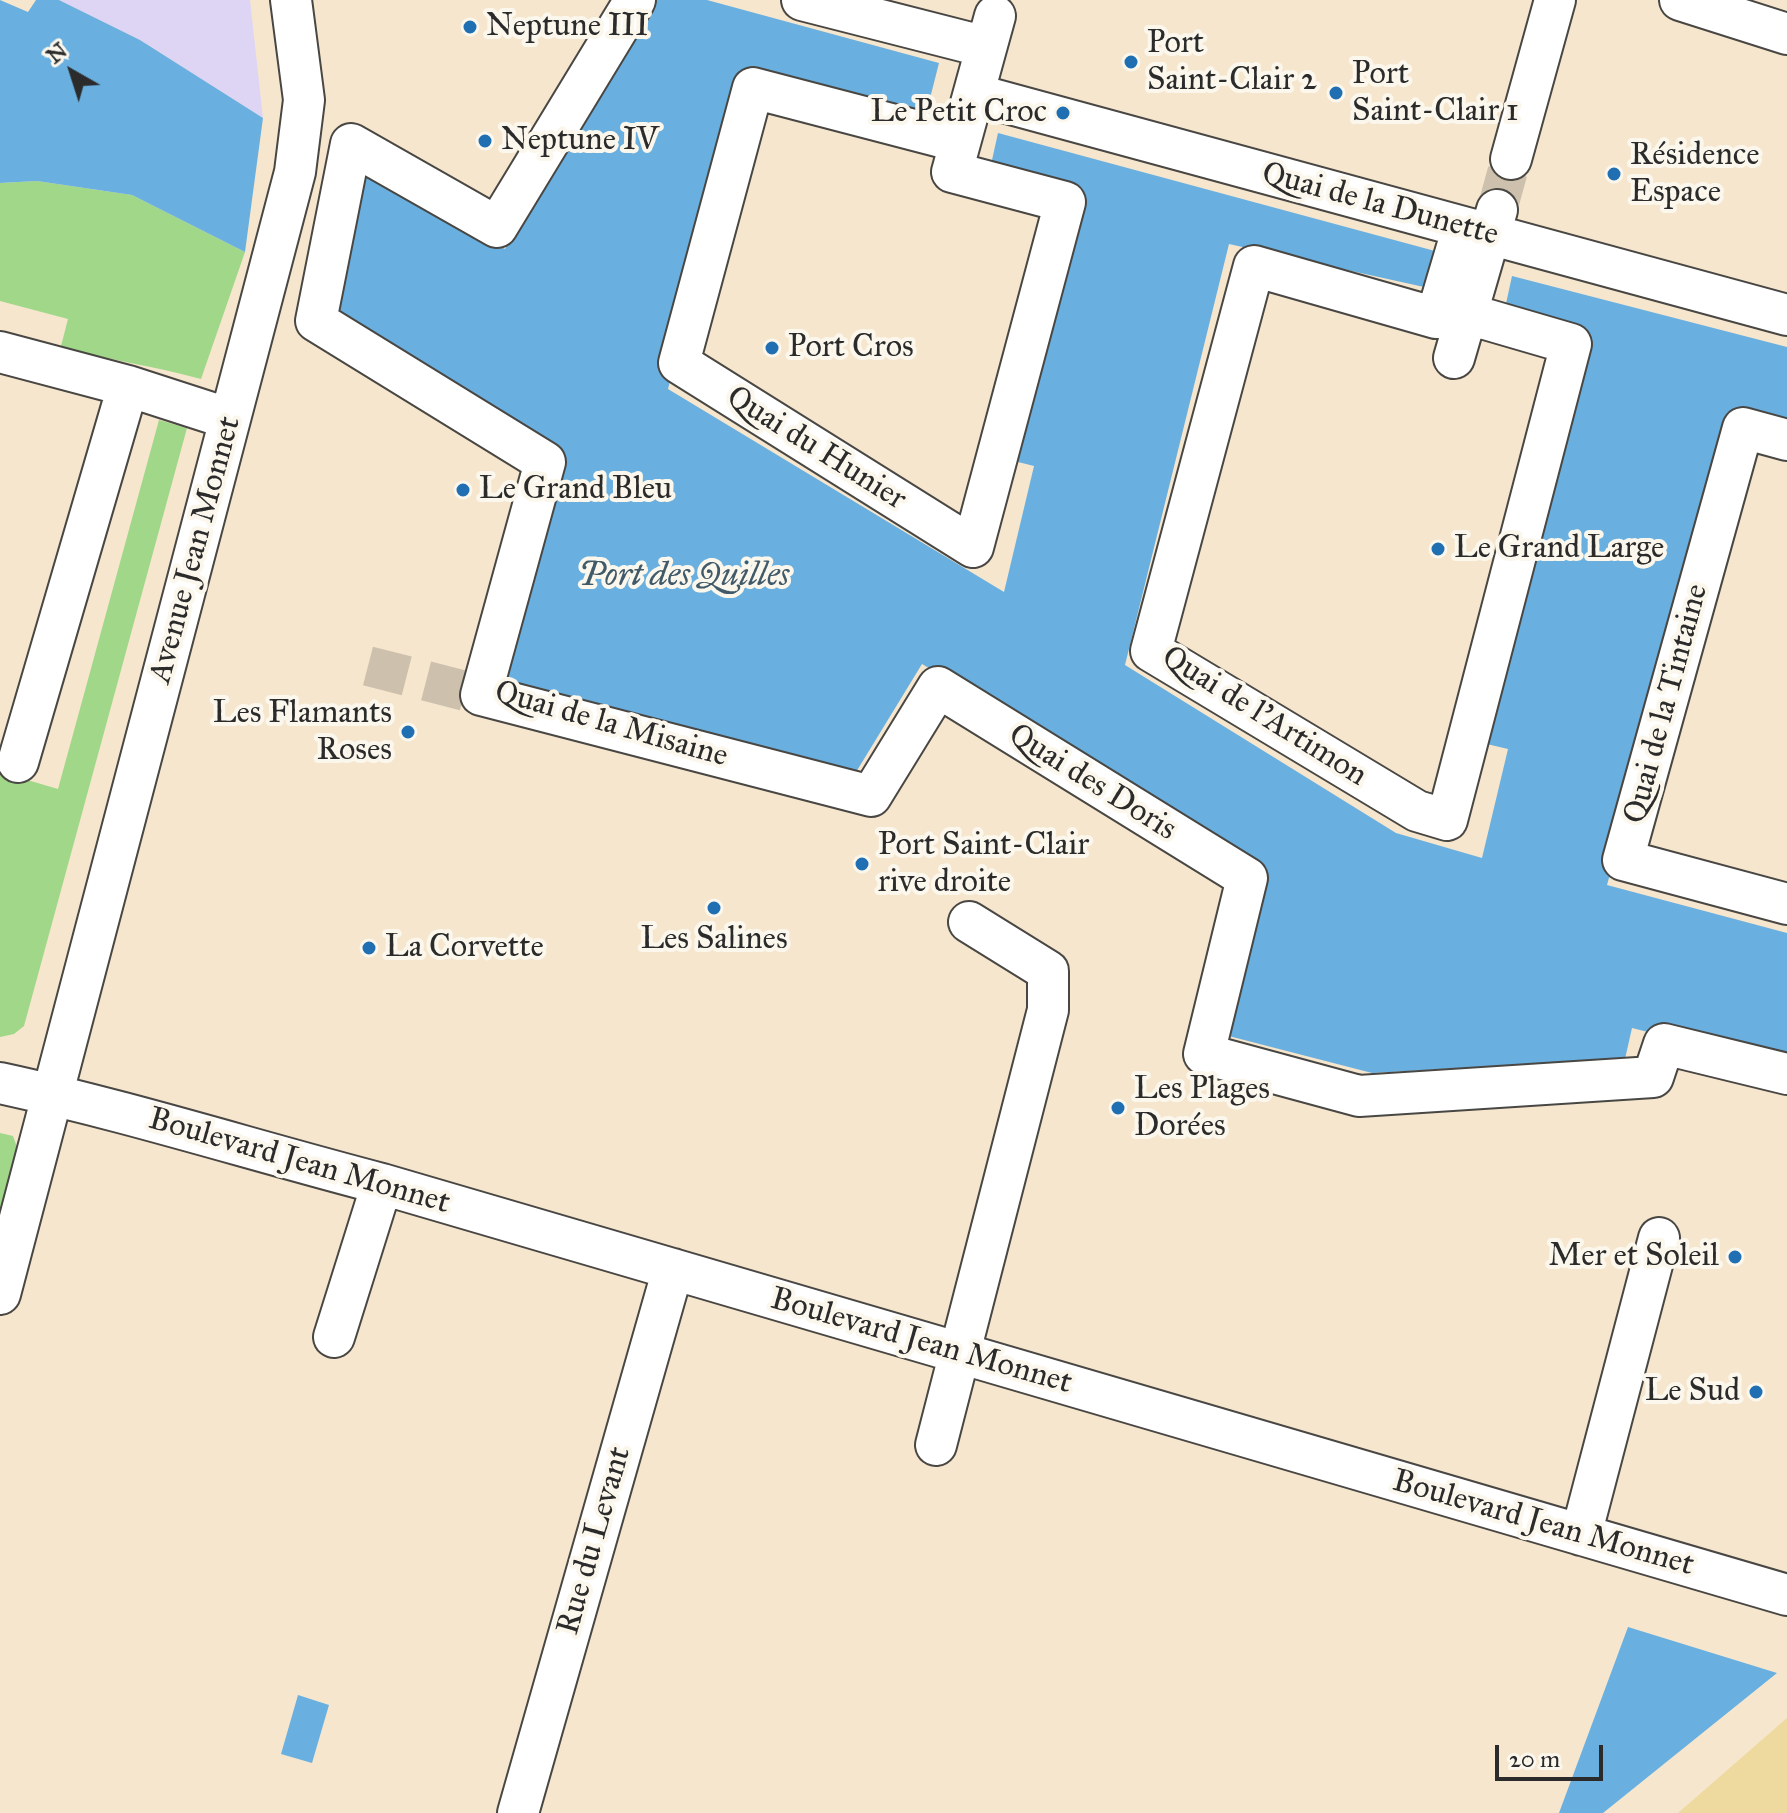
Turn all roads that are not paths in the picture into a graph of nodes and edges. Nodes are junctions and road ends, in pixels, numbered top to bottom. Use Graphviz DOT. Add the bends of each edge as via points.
graph roads {
  1 [pos="291,0"];
  2 [pos="635,0"];
  3 [pos="802,0"];
  4 [pos="1555,0"];
  5 [pos="1680,0"];
  6 [pos="1787,34"];
  7 [pos="974,94"];
  8 [pos="956,157"];
  9 [pos="1511,159"];
  10 [pos="1484,224"];
  11 [pos="1468,314"];
  12 [pos="1787,315"];
  13 [pos="0,352"];
  14 [pos="1454,358"];
  15 [pos="128,386"];
  16 [pos="230,419"];
  17 [pos="1787,440"];
  18 [pos="938,687"];
  19 [pos="18,762"];
  20 [pos="1787,904"];
  21 [pos="969,922"];
  22 [pos="1787,1074"];
  23 [pos="0,1083"];
  24 [pos="54,1095"];
  25 [pos="382,1184"];
  26 [pos="1659,1238"];
  27 [pos="673,1269"];
  28 [pos="0,1294"];
  29 [pos="334,1337"];
  30 [pos="960,1353"];
  31 [pos="936,1445"];
  32 [pos="1581,1535"];
  33 [pos="1787,1595"];
  34 [pos="518,1813"];
  1 -- 16 [label="street, Avenue Jean Monnet" via="304,100 295,172"];
  2 -- 18 [label="street, Quai de la Misaine" via="497,227 351,144 316,321 545,462 481,695 871,796"];
  3 -- 7 [label="street" via="991,31"];
  4 -- 9 [label="street"];
  5 -- 6 [label="street"];
  7 -- 8 [label="street"];
  7 -- 10 [label="street, Quai de la Dunette"];
  8 -- 8 [label="street, Quai du Hunier" via="1065,202 973,547 679,363 753,88"];
  10 -- 11 [label="street"];
  10 -- 11 [label="street, Quai de l'Artimon" via="1436,318 1254,266 1151,651 1417,811 1447,820 1571,344"];
  10 -- 12 [label="street, Quai de la Dunette"];
  11 -- 14 [label="street"];
  13 -- 15 [label="street"];
  15 -- 16 [label="street"];
  15 -- 19 [label="street"];
  16 -- 24 [label="street, Avenue Jean Monnet"];
  17 -- 20 [label="street, Quai de la Tintaine" via="1743,428 1623,860"];
  18 -- 22 [label="street, Quai des Doris" via="1247,878 1204,1054 1359,1096 1653,1077 1664,1044"];
  21 -- 30 [label="street" via="1048,971 1048,1010"];
  23 -- 24 [label="street, Boulevard Jean Monnet"];
  24 -- 25 [label="street, Boulevard Jean Monnet"];
  24 -- 28 [label="street, Avenue Jean Monnet"];
  25 -- 27 [label="street, Boulevard Jean Monnet"];
  25 -- 29 [label="street"];
  26 -- 32 [label="street"];
  27 -- 30 [label="street, Boulevard Jean Monnet"];
  27 -- 34 [label="street, Rue du Levant"];
  30 -- 31 [label="street"];
  30 -- 32 [label="street, Boulevard Jean Monnet"];
  32 -- 33 [label="street, Boulevard Jean Monnet"];
}
